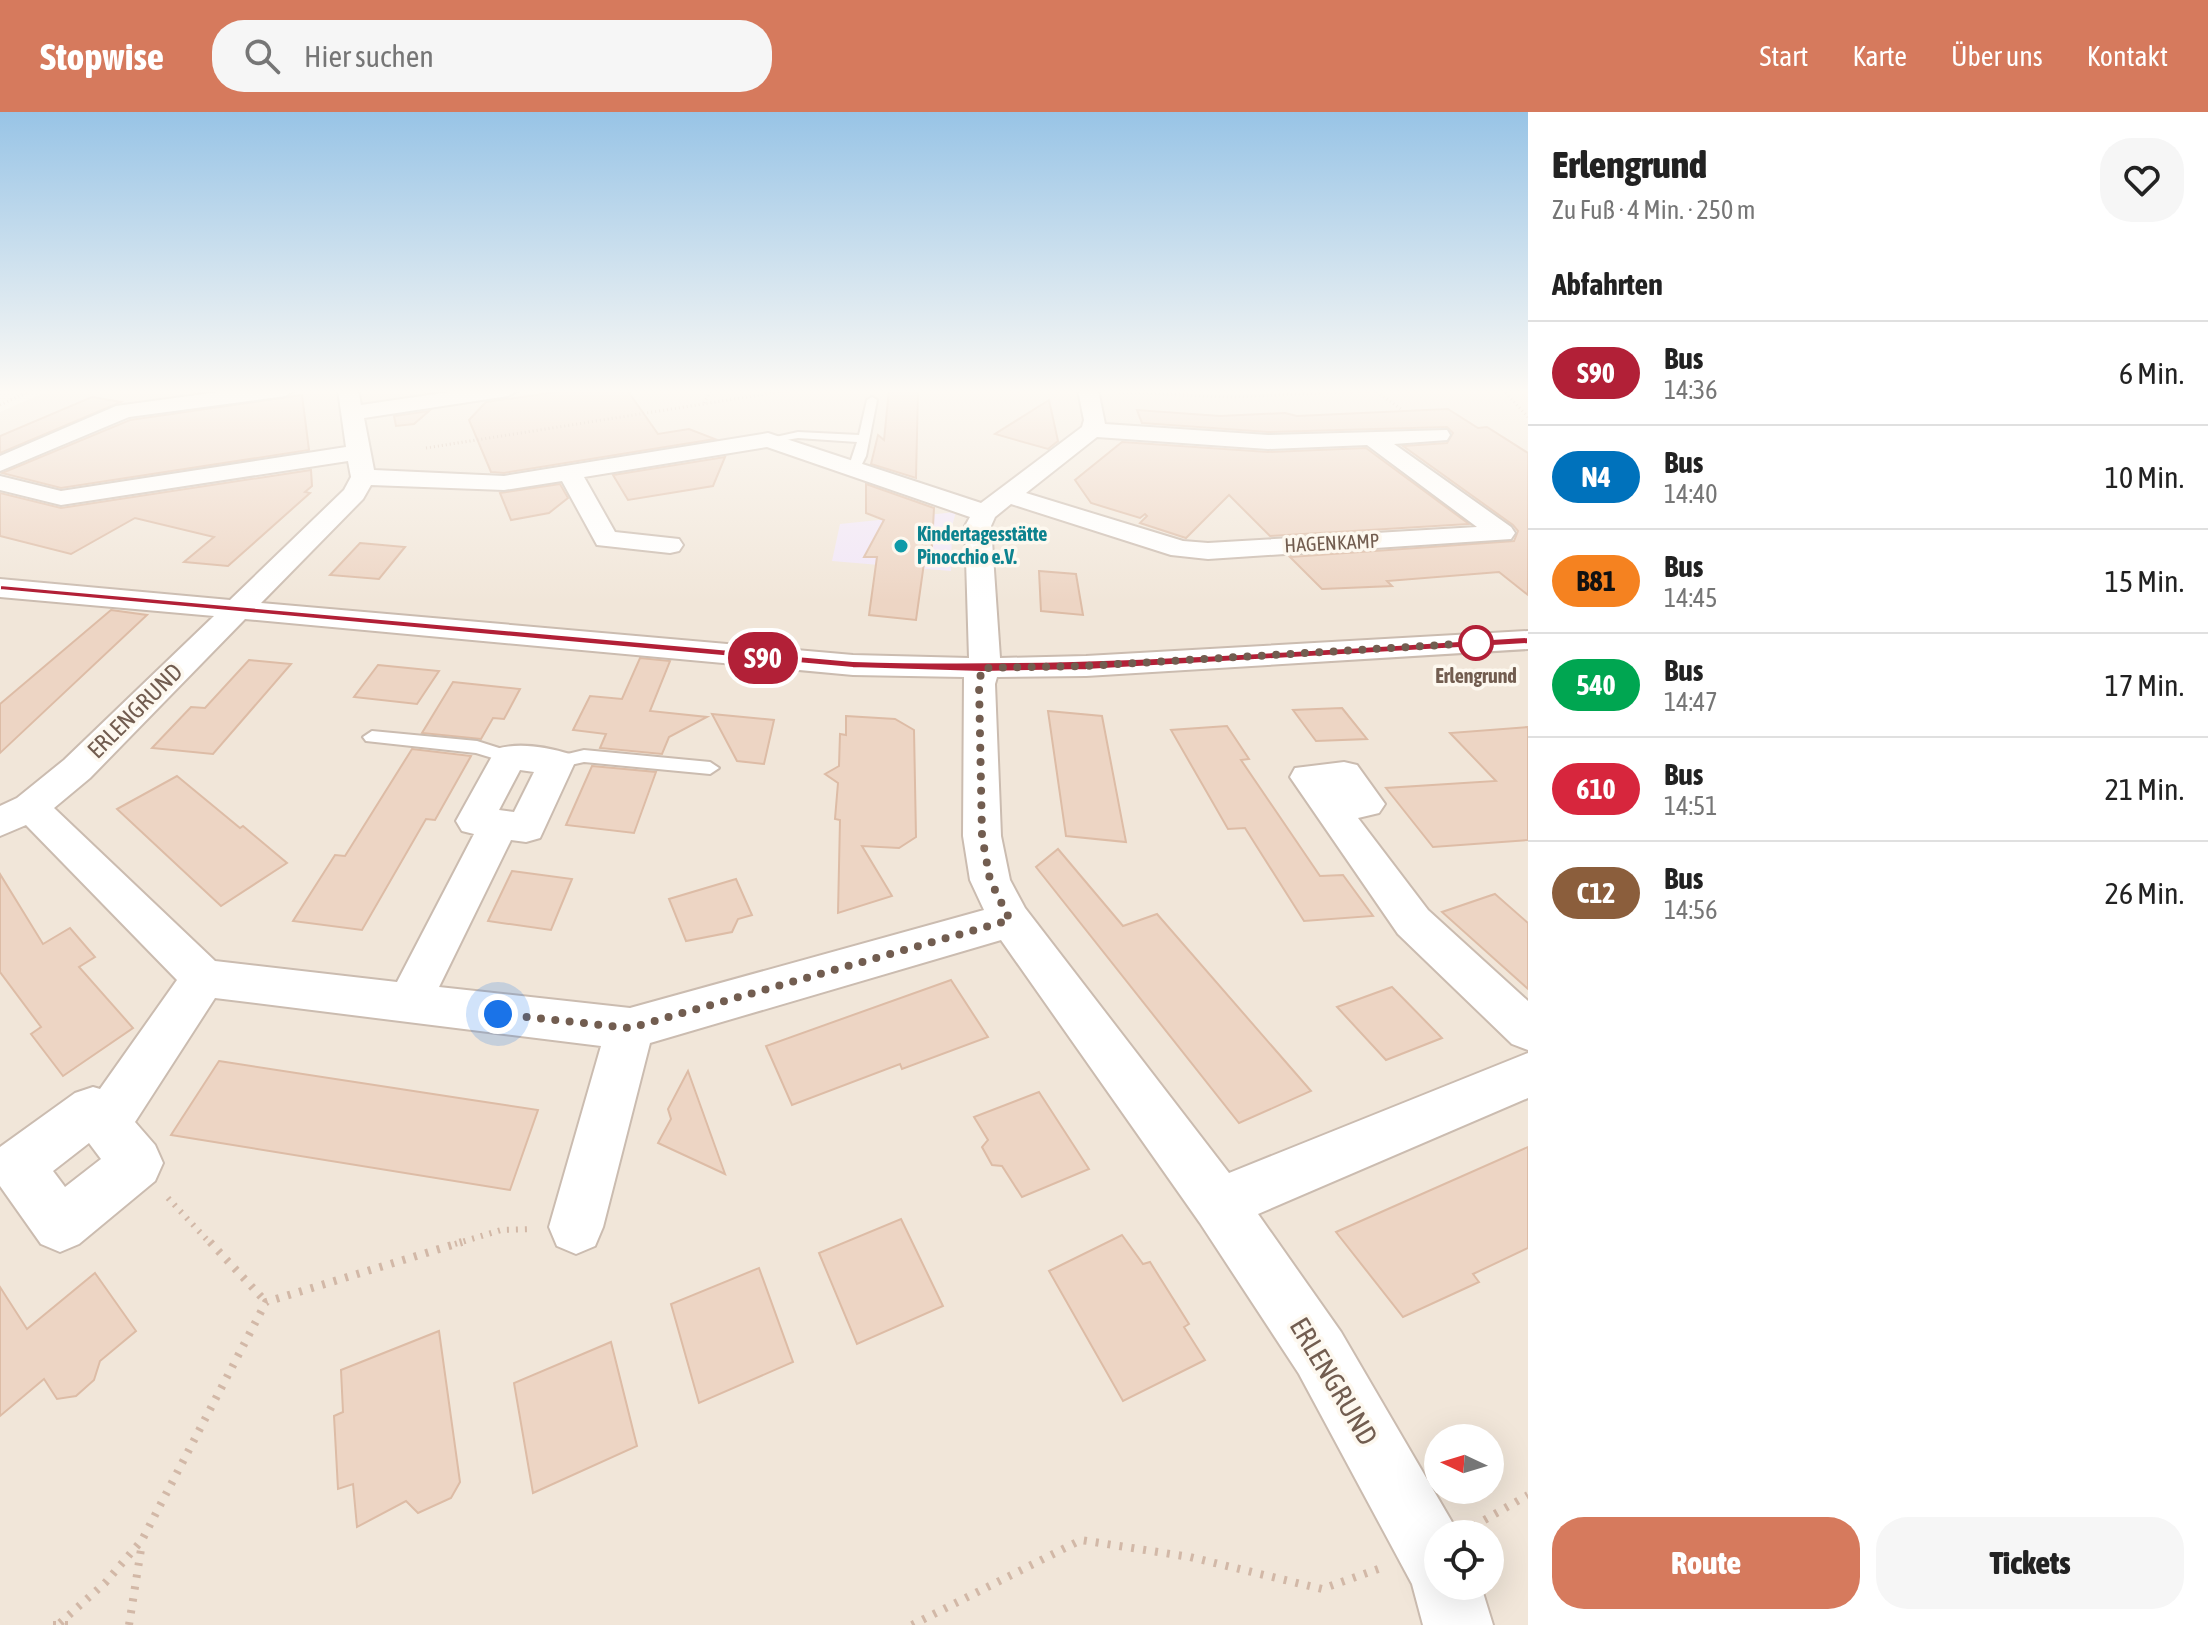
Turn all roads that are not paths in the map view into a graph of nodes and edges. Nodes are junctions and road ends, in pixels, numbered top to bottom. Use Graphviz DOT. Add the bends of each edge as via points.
graph roads {
  1 [pos="644,461"];
  2 [pos="829,461"];
  3 [pos="857,461"];
  4 [pos="1052,461"];
  5 [pos="1403,461"];
  6 [pos="361,462"];
  7 [pos="854,469"];
  8 [pos="570,473"];
  9 [pos="0,483"];
  10 [pos="1008,495"];
  11 [pos="984,513"];
  12 [pos="670,545"];
  13 [pos="0,588"];
  14 [pos="236,610"];
  15 [pos="1528,640"];
  16 [pos="982,668"];
  17 [pos="372,737"];
  18 [pos="509,757"];
  19 [pos="557,762"];
  20 [pos="710,768"];
  21 [pos="1330,806"];
  22 [pos="15,814"];
  23 [pos="499,824"];
  24 [pos="1010,920"];
  25 [pos="204,978"];
  26 [pos="409,1003"];
  27 [pos="630,1028"];
  28 [pos="1528,1030"];
  29 [pos="1528,1075"];
  30 [pos="105,1124"];
  31 [pos="1219,1204"];
  32 [pos="576,1227"];
  33 [pos="1424,1525"];
  34 [pos="1453,1600"];
  35 [pos="1458,1625"];
  1 -- 8 [label="street"];
  2 -- 7 [label="street"];
  3 -- 7 [label="lane"];
  4 -- 10 [label="street"];
  5 -- 10 [label="street, HAGENKAMP" via="1502,533 1181,549"];
  6 -- 8 [label="street" via="504,483"];
  6 -- 9 [label="street" via="61,498"];
  6 -- 14 [label="street" via="354,494"];
  7 -- 11 [label="street"];
  8 -- 12 [label="street" via="606,539"];
  10 -- 11 [label="street"];
  11 -- 16 [label="street" via="978,526 986,651"];
  13 -- 14 [label="street"];
  14 -- 16 [label="street" via="756,658"];
  14 -- 22 [label="street, ERLENGRUND" via="77,769"];
  15 -- 16 [label="street"];
  16 -- 24 [label="street, ERLENGRUND" via="982,836 990,880"];
  17 -- 18 [label="lane" via="477,747"];
  18 -- 19 [label="street"];
  18 -- 23 [label="street" via="475,821"];
  19 -- 20 [label="lane" via="584,756"];
  19 -- 23 [label="street" via="526,828"];
  21 -- 28 [label="street" via="1413,922"];
  22 -- 25 [label="street, ERLENGRUND"];
  23 -- 26 [label="street"];
  24 -- 27 [label="street"];
  24 -- 31 [label="street, ERLENGRUND"];
  25 -- 26 [label="street"];
  25 -- 30 [label="street"];
  26 -- 27 [label="street"];
  27 -- 32 [label="street"];
  29 -- 31 [label="street"];
  30 -- 30 [label="street" via="93,1110 17,1166 60,1225 137,1163"];
  31 -- 33 [label="street, ERLENGRUND" via="1320,1353"];
  34 -- 35 [label="street, ERLENGRUND"];
}
